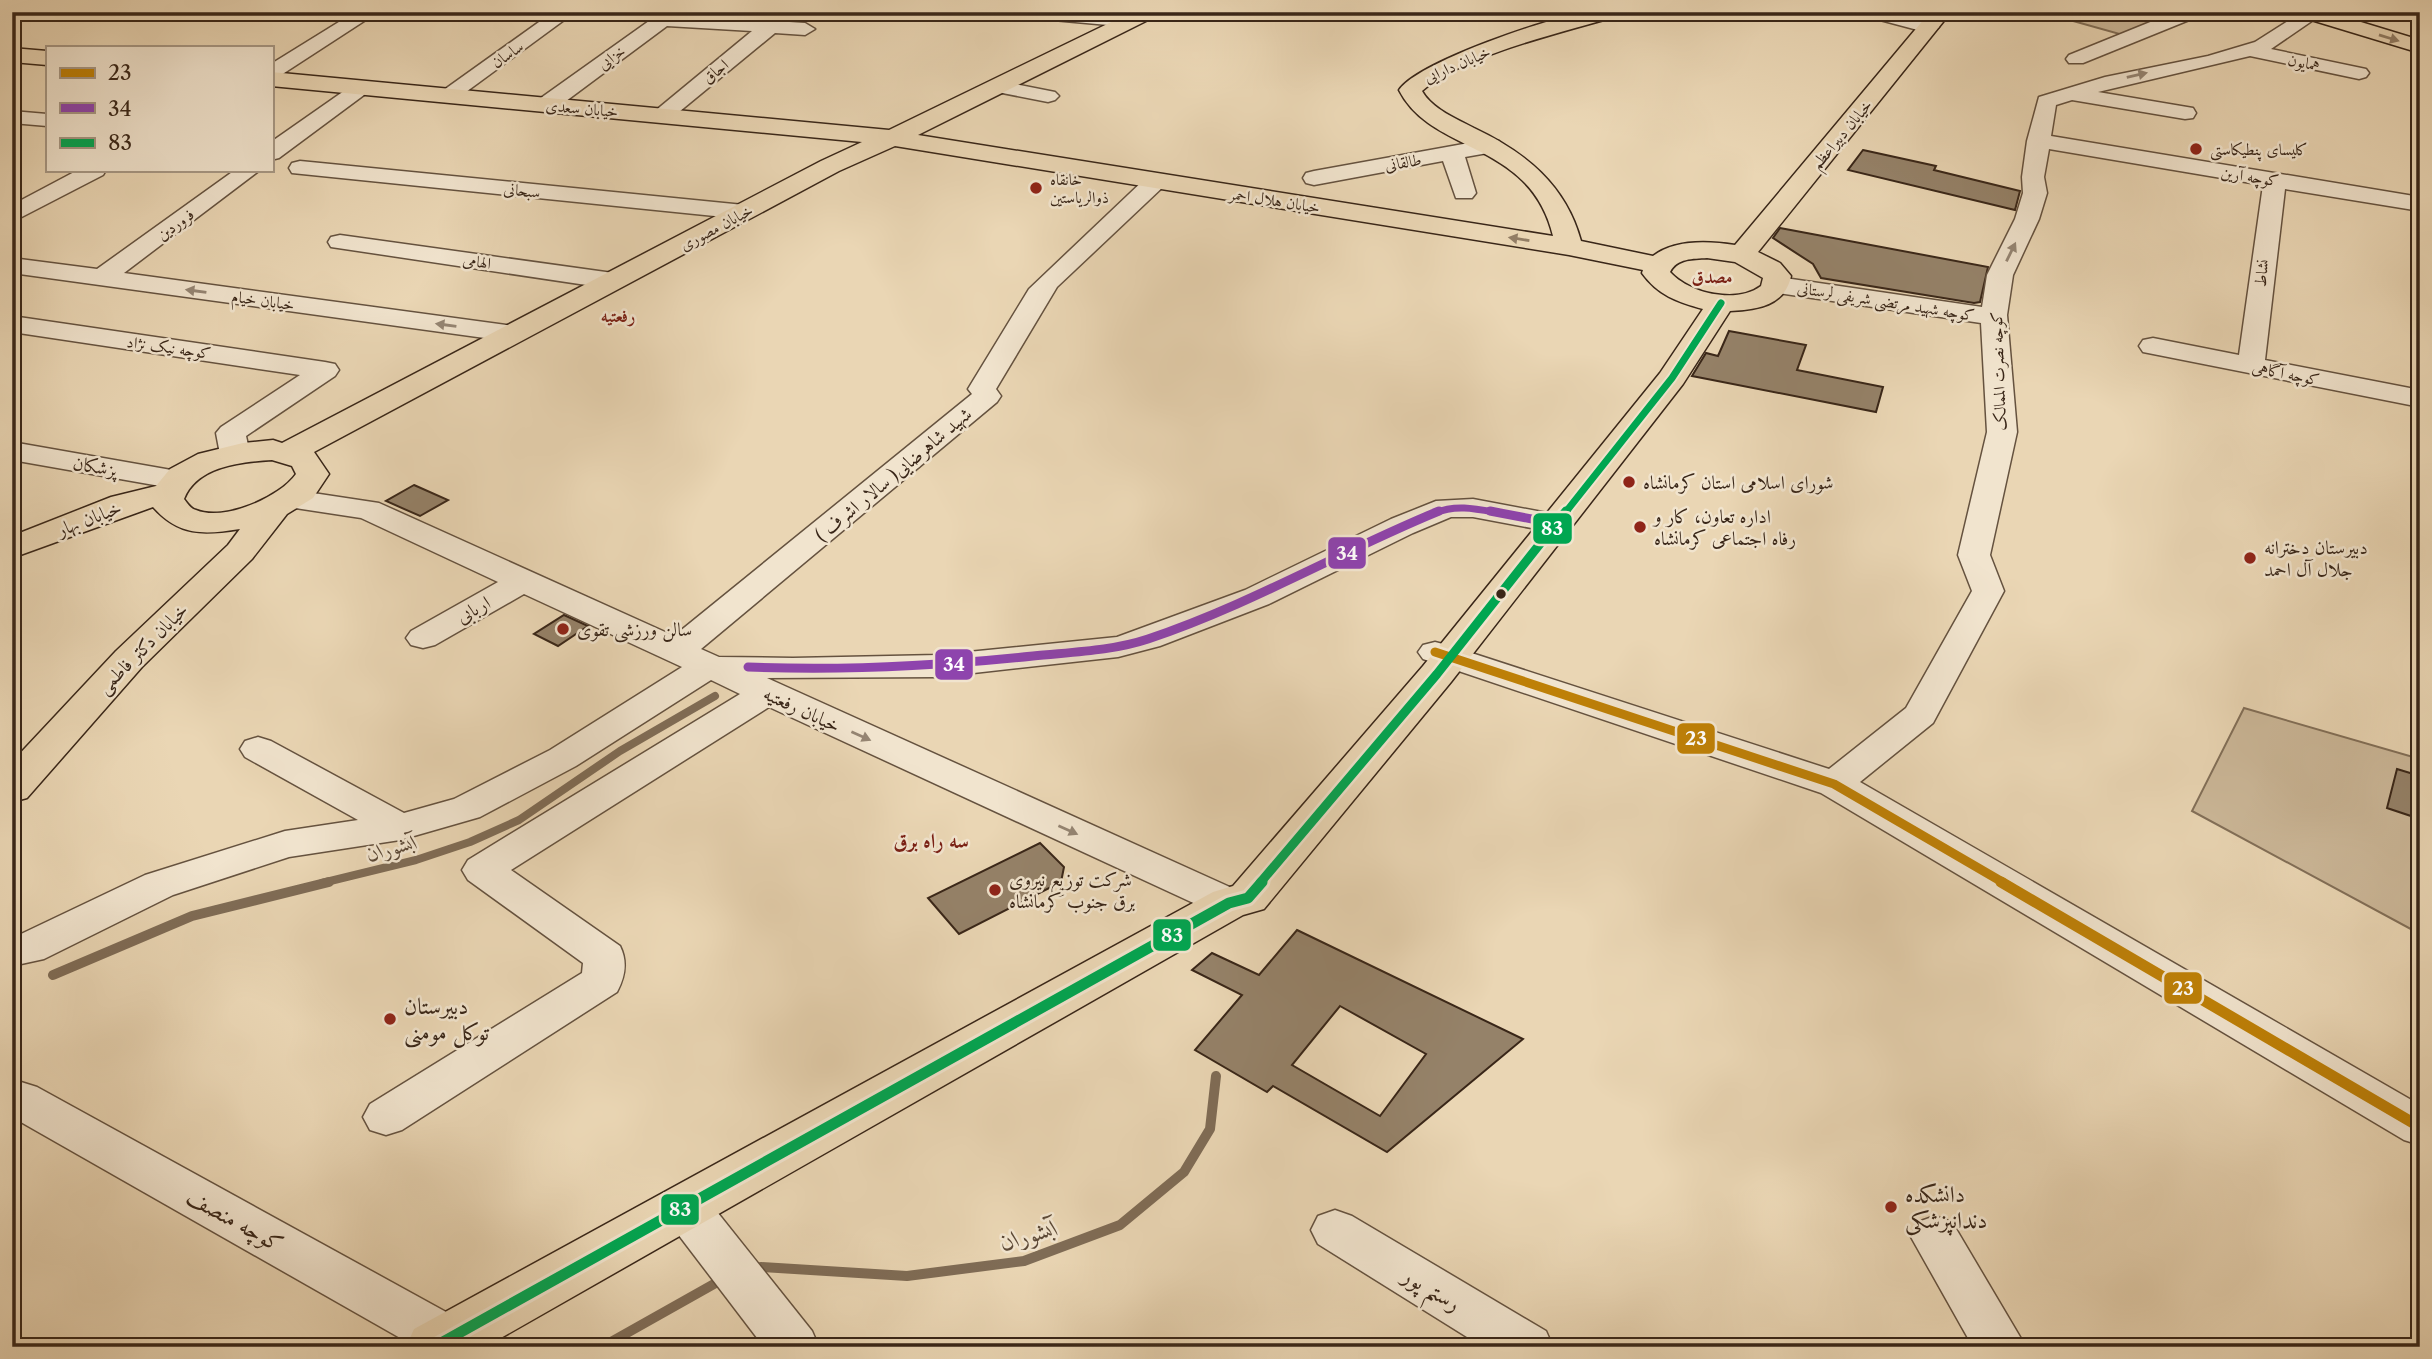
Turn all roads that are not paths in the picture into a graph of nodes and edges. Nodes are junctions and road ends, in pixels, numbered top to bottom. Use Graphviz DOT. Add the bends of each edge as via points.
graph roads {
  1 [pos="369,12"];
  2 [pos="566,12"];
  3 [pos="1031,12"];
  4 [pos="1611,12"];
  5 [pos="1872,12"];
  6 [pos="2192,12"];
  7 [pos="2308,13"];
  8 [pos="1140,17"];
  9 [pos="1572,17"];
  10 [pos="1935,20"];
  11 [pos="769,27"];
  12 [pos="805,29"];
  13 [pos="2420,47"];
  14 [pos="2249,50"];
  15 [pos="12,55"];
  16 [pos="46,58"];
  17 [pos="2076,59"];
  18 [pos="273,72"];
  19 [pos="2360,73"];
  20 [pos="273,79"];
  21 [pos="999,87"];
  22 [pos="361,88"];
  23 [pos="2072,93"];
  24 [pos="448,96"];
  25 [pos="1048,96"];
  26 [pos="546,105"];
  27 [pos="958,108"];
  28 [pos="2185,113"];
  29 [pos="660,116"];
  30 [pos="12,117"];
  31 [pos="46,120"];
  32 [pos="892,138"];
  33 [pos="2038,141"];
  34 [pos="1491,146"];
  35 [pos="275,147"];
  36 [pos="1452,153"];
  37 [pos="300,168"];
  38 [pos="91,172"];
  39 [pos="246,172"];
  40 [pos="1314,178"];
  41 [pos="2274,180"];
  42 [pos="1166,183"];
  43 [pos="1464,192"];
  44 [pos="2420,204"];
  45 [pos="744,212"];
  46 [pos="12,215"];
  47 [pos="341,242"];
  48 [pos="1569,247"];
  49 [pos="1741,255"];
  50 [pos="1658,265"];
  51 [pos="25,267"];
  52 [pos="101,278"];
  53 [pos="613,281"];
  54 [pos="12,282"];
  55 [pos="1778,285"];
  56 [pos="1713,302"];
  57 [pos="1994,317"];
  58 [pos="12,324"];
  59 [pos="513,334"];
  60 [pos="2153,346"];
  61 [pos="2251,365"];
  62 [pos="2420,400"];
  63 [pos="12,451"];
  64 [pos="289,452"];
  65 [pos="235,454"];
  66 [pos="172,487"];
  67 [pos="283,504"];
  68 [pos="1542,521"];
  69 [pos="12,548"];
  70 [pos="523,581"];
  71 [pos="423,638"];
  72 [pos="1442,655"];
  73 [pos="694,658"];
  74 [pos="767,693"];
  75 [pos="258,749"];
  76 [pos="1834,784"];
  77 [pos="12,788"];
  78 [pos="400,827"];
  79 [pos="1229,903"];
  80 [pos="12,951"];
  81 [pos="21,1100"];
  82 [pos="386,1117"];
  83 [pos="2420,1127"];
  84 [pos="685,1206"];
  85 [pos="1335,1230"];
  86 [pos="1935,1237"];
  87 [pos="441,1343"];
  88 [pos="794,1347"];
  89 [pos="1528,1347"];
  90 [pos="2001,1347"];
  1 -- 18 [label="street"];
  2 -- 24 [label="street, ساسان"];
  3 -- 8 [label="street"];
  4 -- 9 [label="main road, خیابان دارایی"];
  5 -- 10 [label="street"];
  6 -- 17 [label="street"];
  7 -- 13 [label="main road, one-way"];
  7 -- 14 [label="street, کوچه نصرت الممالک" via="2262,46"];
  8 -- 21 [label="main road, خیابان مصوری"];
  9 -- 34 [label="main road, خیابان دارایی" via="1415,82 1412,98"];
  10 -- 49 [label="main road, خیابان دبیراعظم"];
  11 -- 12 [label="street, خزایی"];
  11 -- 26 [label="street, خزایی" via="663,20"];
  11 -- 29 [label="street, اجاق"];
  14 -- 19 [label="street, همایون"];
  23 -- 14 [label="street, کوچه نصرت الممالک, one-way"];
  15 -- 16 [label="main road"];
  20 -- 22 [label="main road, خیابان سعدی"];
  21 -- 25 [label="street"];
  21 -- 27 [label="main road, خیابان مصوری"];
  22 -- 24 [label="main road, خیابان سعدی"];
  22 -- 35 [label="street"];
  23 -- 28 [label="street"];
  23 -- 33 [label="street, کوچه نصرت الممالک" via="2046,101"];
  24 -- 26 [label="main road, خیابان سعدی"];
  26 -- 29 [label="main road, خیابان سعدی"];
  27 -- 32 [label="main road, خیابان مصوری"];
  27 -- 42 [label="main road" via="952,121 963,138 1152,170"];
  29 -- 32 [label="main road, خیابان سعدی"];
  30 -- 31 [label="street"];
  32 -- 42 [label="main road, خیابان هلال احمر"];
  32 -- 45 [label="main road, خیابان مصوری"];
  33 -- 41 [label="street, کوچه آرین"];
  57 -- 33 [label="street, کوچه نصرت الممالک, one-way" via="2000,275 2035,193"];
  34 -- 36 [label="street, طالقانی"];
  34 -- 48 [label="main road, خیابان دارایی" via="1517,164 1555,205"];
  36 -- 40 [label="street, طالقانی"];
  36 -- 43 [label="street"];
  37 -- 45 [label="street, سبحانی"];
  38 -- 46 [label="street"];
  39 -- 52 [label="street, فروردین"];
  41 -- 44 [label="street, کوچه آرین"];
  41 -- 61 [label="street, نشاط"];
  48 -- 42 [label="main road, خیابان هلال احمر, one-way"];
  42 -- 73 [label="street, شهید شاهرضایی( سالار اشرف )" via="1048,282 982,389 987,396"];
  45 -- 53 [label="main road, خیابان مصوری"];
  47 -- 53 [label="street, الهامی"];
  48 -- 50 [label="main road, خیابان هلال احمر"];
  49 -- 50 [label="main road" via="1691,251"];
  49 -- 55 [label="main road" via="1769,268"];
  50 -- 56 [label="main road" via="1656,273 1670,289"];
  51 -- 52 [label="street, خیابان خیام"];
  51 -- 54 [label="street"];
  59 -- 52 [label="street, خیابان خیام, one-way"];
  53 -- 59 [label="main road, خیابان مصوری"];
  55 -- 56 [label="main road" via="1753,301"];
  55 -- 57 [label="street, کوچه شهید مرتضی شریفی لرستانی"];
  56 -- 68 [label="main road" via="1681,350"];
  56 -- 72 [label="main road" via="1672,378"];
  57 -- 76 [label="street, کوچه نصرت الممالک" via="2002,432 1974,555 1988,591 1920,715"];
  58 -- 65 [label="street, کوچه نیک نژاد" via="325,370 231,433"];
  59 -- 64 [label="main road, خیابان مصوری"];
  60 -- 61 [label="street, کوچه آگاهی"];
  61 -- 62 [label="street, کوچه آگاهی"];
  63 -- 66 [label="street, پزشکان"];
  64 -- 65 [label="main road, خیابان بهار"];
  64 -- 67 [label="main road, خیابان دکتر فاطمی" via="309,463 312,480"];
  65 -- 66 [label="main road, خیابان بهار" via="208,462"];
  66 -- 67 [label="main road" via="166,501 174,513 198,522 248,518"];
  66 -- 69 [label="main road, خیابان بهار"];
  67 -- 70 [label="street, خیابان رفعتیه" via="368,510"];
  67 -- 77 [label="main road, خیابان دکتر فاطمی" via="129,659"];
  68 -- 72 [label="main road"];
  68 -- 73 [label="street" via="1473,508 1447,508 1257,597 1118,647 938,666 793,669"];
  70 -- 71 [label="street, اربابی"];
  70 -- 73 [label="street, خیابان رفعتیه"];
  72 -- 76 [label="street"];
  72 -- 79 [label="main road"];
  73 -- 74 [label="street, خیابان رفعتیه"];
  73 -- 78 [label="street" via="539,771 467,808"];
  74 -- 79 [label="street, خیابان رفعتیه, one-way"];
  74 -- 82 [label="street" via="482,870 605,957 602,981"];
  75 -- 78 [label="street"];
  76 -- 83 [label="street"];
  78 -- 80 [label="street" via="285,844 159,884 29,948"];
  79 -- 84 [label="main road"];
  81 -- 87 [label="street, کوچه منصف"];
  84 -- 87 [label="main road"];
  84 -- 88 [label="street"];
  85 -- 89 [label="street, رستم پور"];
  86 -- 90 [label="street"];
}
